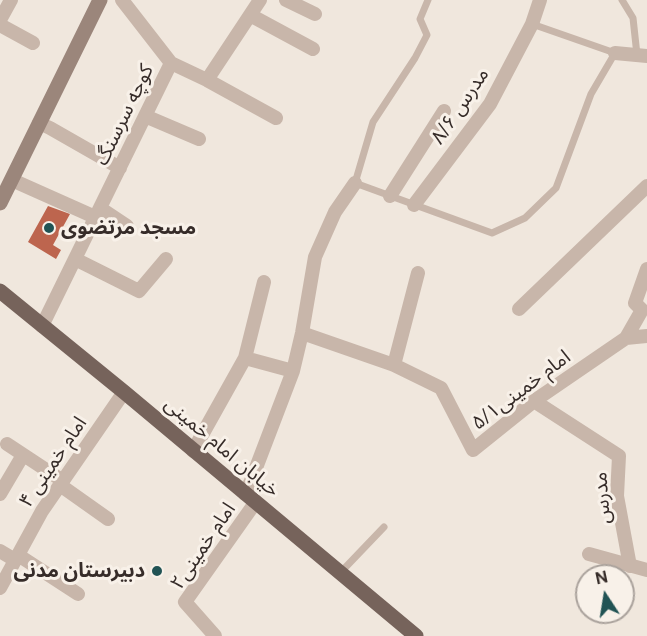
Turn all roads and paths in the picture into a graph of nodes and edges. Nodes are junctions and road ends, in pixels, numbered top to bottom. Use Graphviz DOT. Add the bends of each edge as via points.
graph roads {
  1 [pos="11,0"];
  2 [pos="100,0"];
  3 [pos="122,0"];
  4 [pos="260,0"];
  5 [pos="286,0"];
  6 [pos="428,0"];
  7 [pos="540,0"];
  8 [pos="622,0"];
  9 [pos="315,14"];
  10 [pos="250,15"];
  11 [pos="1,18"];
  12 [pos="532,24"];
  13 [pos="33,43"];
  14 [pos="313,49"];
  15 [pos="615,53"];
  16 [pos="642,55"];
  17 [pos="171,63"];
  18 [pos="207,80"];
  19 [pos="444,111"];
  20 [pos="145,116"];
  21 [pos="276,118"];
  22 [pos="39,123"];
  23 [pos="199,139"];
  24 [pos="120,168"];
  25 [pos="12,180"];
  26 [pos="355,183"];
  27 [pos="647,186"];
  28 [pos="390,196"];
  29 [pos="0,203"];
  30 [pos="414,205"];
  31 [pos="96,217"];
  32 [pos="127,226"];
  33 [pos="75,259"];
  34 [pos="166,259"];
  35 [pos="647,269"];
  36 [pos="418,273"];
  37 [pos="264,282"];
  38 [pos="0,291"];
  39 [pos="519,309"];
  40 [pos="42,326"];
  41 [pos="302,333"];
  42 [pos="647,336"];
  43 [pos="626,338"];
  44 [pos="245,358"];
  45 [pos="394,365"];
  46 [pos="292,371"];
  47 [pos="124,392"];
  48 [pos="534,401"];
  49 [pos="7,444"];
  50 [pos="193,451"];
  51 [pos="23,455"];
  52 [pos="61,483"];
  53 [pos="0,494"];
  54 [pos="250,499"];
  55 [pos="108,519"];
  56 [pos="384,527"];
  57 [pos="0,550"];
  58 [pos="589,554"];
  59 [pos="16,558"];
  60 [pos="623,564"];
  61 [pos="630,564"];
  62 [pos="340,573"];
  63 [pos="0,588"];
  64 [pos="78,594"];
  65 [pos="215,636"];
  66 [pos="416,636"];
  1 -- 11 [label="street"];
  2 -- 22 [label="main road"];
  3 -- 17 [label="street, کوچه سرسنگ"];
  4 -- 10 [label="street"];
  5 -- 9 [label="street"];
  6 -- 26 [label="lane" via="420,19 427,35 374,122"];
  7 -- 12 [label="street, مدرس ۸/۶"];
  8 -- 16 [label="lane" via="633,18"];
  10 -- 14 [label="street"];
  10 -- 18 [label="street"];
  11 -- 13 [label="street"];
  12 -- 15 [label="lane"];
  12 -- 30 [label="street, مدرس ۸/۶" via="490,104"];
  15 -- 16 [label="street"];
  15 -- 30 [label="lane" via="591,94 556,188 525,218 492,233"];
  17 -- 18 [label="street"];
  17 -- 20 [label="street, کوچه سرسنگ"];
  18 -- 21 [label="street"];
  19 -- 28 [label="street"];
  20 -- 23 [label="street"];
  20 -- 24 [label="street, کوچه سرسنگ"];
  22 -- 24 [label="street"];
  22 -- 25 [label="main road"];
  24 -- 31 [label="street, کوچه سرسنگ"];
  25 -- 29 [label="main road"];
  25 -- 31 [label="street"];
  26 -- 28 [label="lane"];
  26 -- 41 [label="street" via="334,212 315,257"];
  27 -- 39 [label="street"];
  28 -- 30 [label="lane"];
  31 -- 32 [label="street"];
  31 -- 33 [label="street, کوچه سرسنگ"];
  33 -- 34 [label="street" via="139,291"];
  33 -- 40 [label="street, کوچه سرسنگ"];
  35 -- 43 [label="street" via="635,303 642,310"];
  36 -- 45 [label="street"];
  37 -- 44 [label="street"];
  38 -- 40 [label="main road, خیابان امام خمینی"];
  40 -- 47 [label="main road, خیابان امام خمینی"];
  41 -- 45 [label="street, امام خمینی۵/۱"];
  41 -- 46 [label="street"];
  42 -- 43 [label="street"];
  43 -- 48 [label="street, امام خمینی۵/۱"];
  44 -- 46 [label="street"];
  44 -- 50 [label="street"];
  45 -- 48 [label="street, امام خمینی۵/۱" via="441,388 472,450"];
  46 -- 54 [label="street" via="252,481"];
  47 -- 50 [label="main road, خیابان امام خمینی"];
  47 -- 52 [label="street, امام خمینی ۴"];
  48 -- 61 [label="street, مدرس" via="619,456 617,496"];
  49 -- 51 [label="street"];
  50 -- 54 [label="main road, خیابان امام خمینی"];
  51 -- 52 [label="street"];
  51 -- 53 [label="street"];
  52 -- 55 [label="street"];
  52 -- 59 [label="street, امام خمینی ۴"];
  54 -- 62 [label="main road, خیابان امام خمینی"];
  54 -- 65 [label="street, امام خمینی۲" via="185,603"];
  56 -- 62 [label="lane"];
  57 -- 59 [label="street"];
  58 -- 60 [label="street"];
  59 -- 63 [label="street, امام خمینی ۴"];
  59 -- 64 [label="street"];
  62 -- 66 [label="main road, خیابان امام خمینی"];
}
